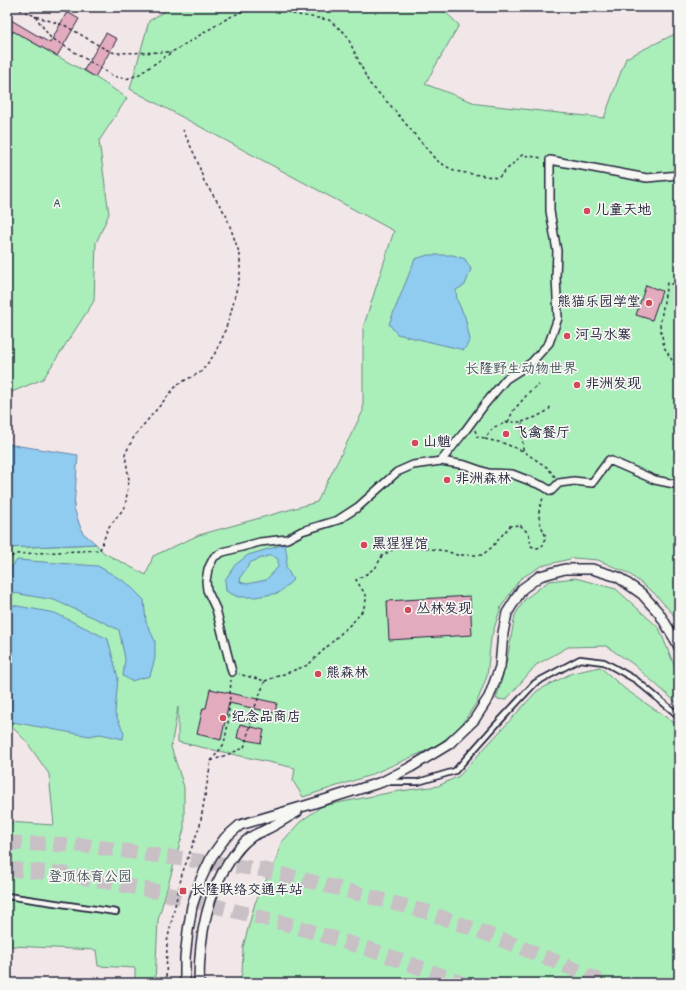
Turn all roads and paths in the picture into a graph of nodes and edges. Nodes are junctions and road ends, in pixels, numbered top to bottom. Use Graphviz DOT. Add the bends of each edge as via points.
graph roads {
  1 [pos="14,7"];
  2 [pos="144,7"];
  3 [pos="162,7"];
  4 [pos="275,7"];
  5 [pos="35,16"];
  6 [pos="172,52"];
  7 [pos="183,130"];
  8 [pos="550,160"];
  9 [pos="679,175"];
  10 [pos="679,286"];
  11 [pos="679,372"];
  12 [pos="539,385"];
  13 [pos="551,404"];
  14 [pos="472,422"];
  15 [pos="508,422"];
  16 [pos="522,422"];
  17 [pos="485,438"];
  18 [pos="523,451"];
  19 [pos="441,461"];
  20 [pos="560,483"];
  21 [pos="679,485"];
  22 [pos="551,491"];
  23 [pos="7,561"];
  24 [pos="679,647"];
  25 [pos="232,672"];
  26 [pos="265,681"];
  27 [pos="679,716"];
  28 [pos="211,761"];
  29 [pos="382,782"];
  30 [pos="308,805"];
  31 [pos="7,896"];
  32 [pos="116,912"];
  33 [pos="166,983"];
  34 [pos="184,983"];
  35 [pos="199,983"];
  1 -- 5 [label="path"];
  2 -- 3 [label="path" via="152,10"];
  4 -- 6 [label="path" via="241,12"];
  4 -- 8 [label="path" via="294,14 329,20 346,34 369,83 436,160 454,171 498,178 522,155"];
  5 -- 6 [label="path" via="66,26 115,53"];
  5 -- 6 [label="path" via="50,38 120,78 138,75"];
  7 -- 23 [label="path" via="204,181 226,215 240,255 240,275 222,339 201,372 178,384 135,435 125,454 129,480 125,507 108,528 100,550 16,554"];
  8 -- 9 [label="street" via="647,178"];
  8 -- 14 [label="street" via="550,210 557,251 558,318 549,343 531,363 506,379"];
  10 -- 11 [label="path" via="667,282 660,325 664,347"];
  12 -- 15 [label="path" via="527,394 513,411"];
  13 -- 16 [label="path" via="549,410"];
  14 -- 17 [label="path" via="477,437"];
  14 -- 19 [label="street"];
  15 -- 16 [label="path"];
  15 -- 17 [label="path" via="494,427"];
  16 -- 18 [label="path"];
  17 -- 18 [label="path"];
  18 -- 20 [label="path" via="548,468"];
  19 -- 22 [label="street" via="465,465 488,473 512,474"];
  19 -- 25 [label="street" via="413,464 397,472 358,507 338,520 302,531 287,539 260,542 214,557 208,569 206,590 216,609"];
  20 -- 21 [label="street" via="592,483 609,460 655,480"];
  20 -- 22 [label="street"];
  22 -- 26 [label="path" via="544,496 539,510 538,518 546,537 542,547 531,546 529,534 520,525 510,526 482,555 457,555 416,547 392,550 382,556 376,567 368,574 356,580 367,597 363,610 355,620 308,664"];
  24 -- 29 [label="street" via="659,613 642,594 618,577 592,569 565,569 540,576 522,589 507,613 500,667 489,697 474,720 449,744"];
  25 -- 26 [label="path"];
  25 -- 28 [label="path" via="224,744"];
  26 -- 28 [label="path" via="244,748"];
  27 -- 29 [label="lane" via="636,680 604,662 580,659 535,683 455,771 418,782"];
  28 -- 33 [label="path" via="200,825 182,874 167,942"];
  29 -- 30 [label="street"];
  30 -- 34 [label="street" via="240,825 225,838 212,856 192,906"];
  30 -- 35 [label="street" via="251,837 237,850 224,869 208,909 203,932"];
  31 -- 32 [label="lane"];
}
